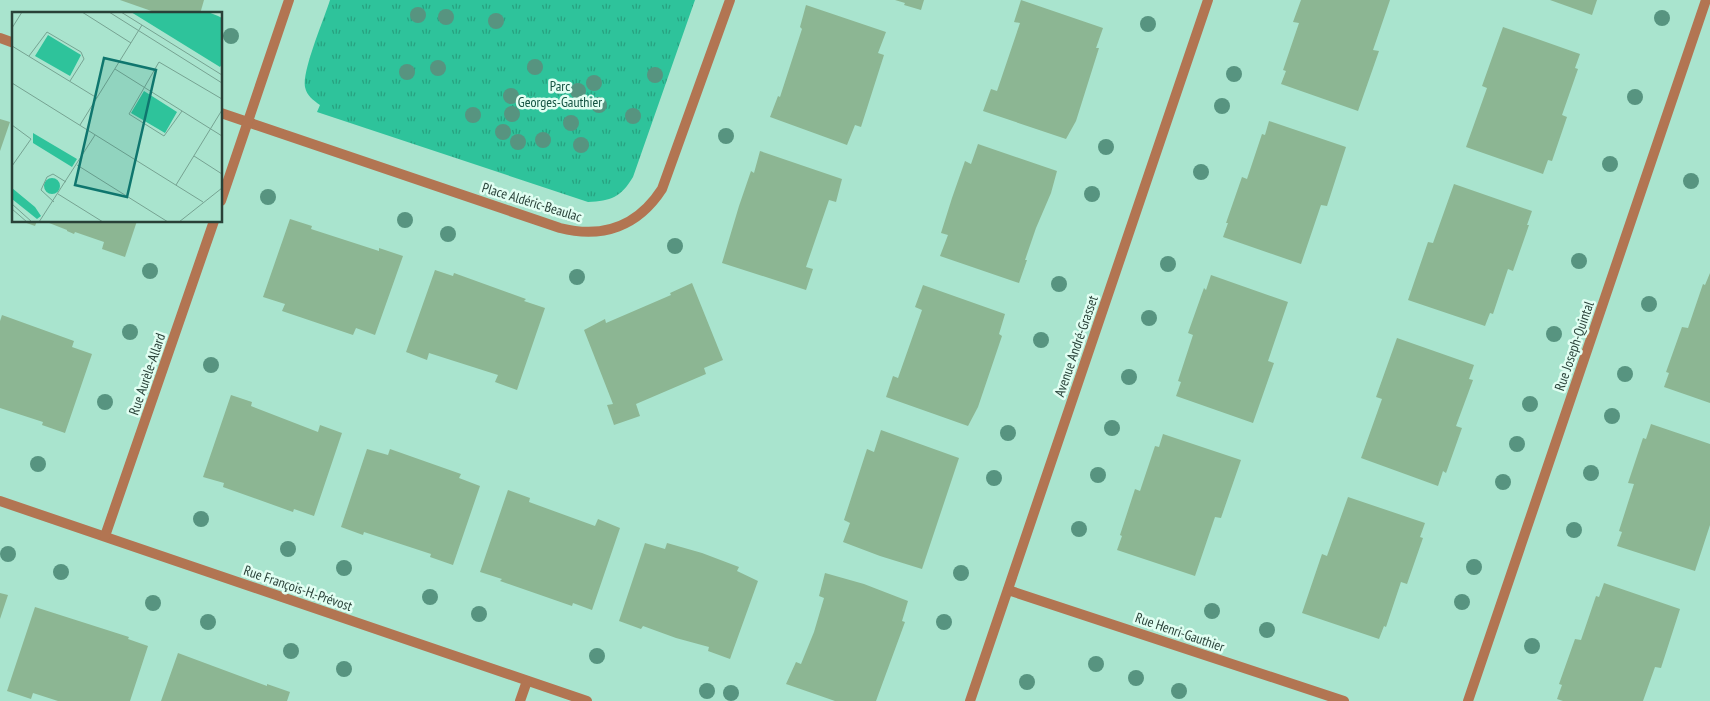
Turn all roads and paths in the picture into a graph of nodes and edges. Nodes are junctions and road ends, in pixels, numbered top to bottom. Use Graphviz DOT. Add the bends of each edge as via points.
graph roads {
  1 [pos="289,0"];
  2 [pos="730,0"];
  3 [pos="1208,0"];
  4 [pos="1706,0"];
  5 [pos="0,38"];
  6 [pos="12,42"];
  7 [pos="222,112"];
  8 [pos="249,122"];
  9 [pos="222,198"];
  10 [pos="214,222"];
  11 [pos="0,501"];
  12 [pos="105,536"];
  13 [pos="1008,590"];
  14 [pos="527,681"];
  15 [pos="520,701"];
  16 [pos="586,701"];
  17 [pos="970,701"];
  18 [pos="1344,701"];
  19 [pos="1468,701"];
  1 -- 8 [label="street"];
  2 -- 8 [label="street, Place Aldéric-Beaulac" via="662,189 641,214 612,229 586,233 560,228"];
  3 -- 13 [label="street, Avenue André-Grasset"];
  4 -- 19 [label="street, Rue Joseph-Quintal"];
  5 -- 6 [label="street"];
  7 -- 8 [label="street, Place Aldéric-Beaulac"];
  8 -- 9 [label="street"];
  10 -- 12 [label="street, Rue Aurèle-Allard"];
  11 -- 12 [label="street, Rue François-H.-Prévost"];
  12 -- 14 [label="street, Rue François-H.-Prévost"];
  13 -- 17 [label="street, Avenue André-Grasset"];
  13 -- 18 [label="street, Rue Henri-Gauthier"];
  14 -- 15 [label="street"];
  14 -- 16 [label="street, Rue François-H.-Prévost"];
}
